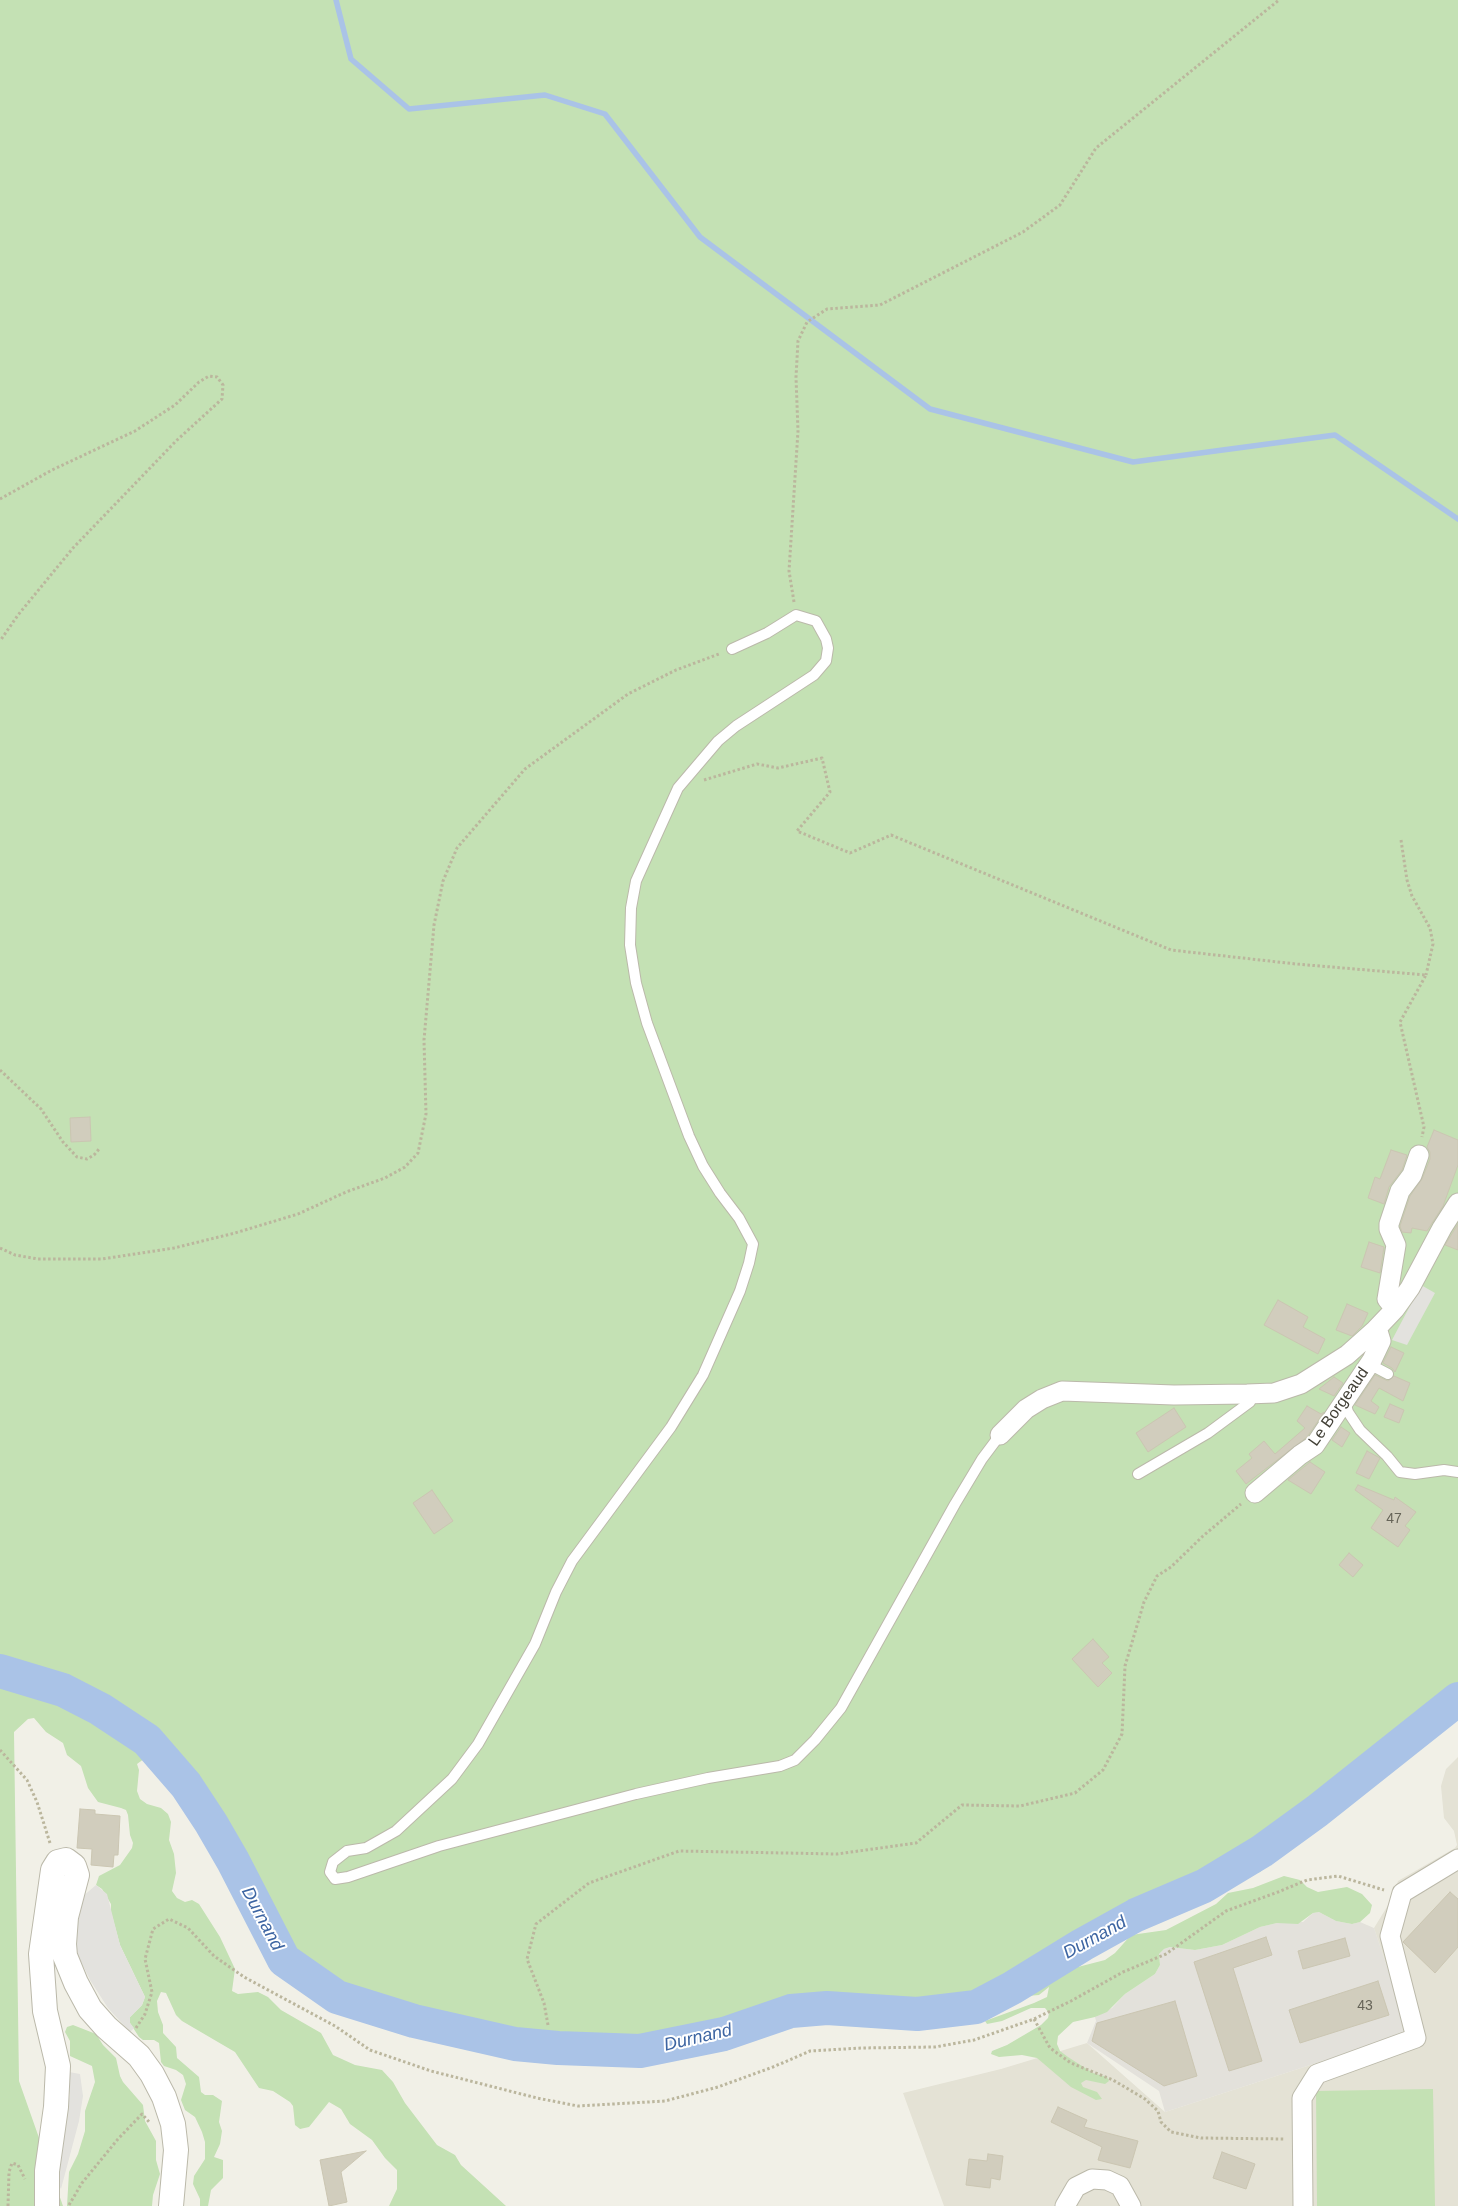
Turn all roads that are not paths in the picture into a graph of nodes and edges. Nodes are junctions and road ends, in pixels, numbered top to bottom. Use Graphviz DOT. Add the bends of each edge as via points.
graph roads {
  1 [pos="732,649"];
  2 [pos="1419,1155"];
  3 [pos="1458,1203"];
  4 [pos="1395,1309"];
  5 [pos="1377,1328"];
  6 [pos="1369,1364"];
  7 [pos="1388,1374"];
  8 [pos="1253,1394"];
  9 [pos="1345,1402"];
  10 [pos="1000,1436"];
  11 [pos="1458,1472"];
  12 [pos="1138,1474"];
  13 [pos="1255,1493"];
  14 [pos="1458,1859"];
  15 [pos="47,2206"];
  16 [pos="171,2206"];
  17 [pos="1065,2206"];
  18 [pos="1131,2206"];
  19 [pos="1303,2206"];
  1 -- 10 [label="lane" via="796,615 816,621 828,648 826,661 814,675 736,726 718,741 678,788 636,881 630,945 647,1023 689,1136 703,1166 753,1244 740,1291 703,1375 670,1427 572,1561 535,1644 478,1744 452,1779 396,1831 366,1848 347,1851 333,1862 330,1872 335,1879 348,1878 439,1846 636,1794 780,1766 796,1760 841,1708 955,1504"];
  2 -- 4 [label="street" via="1412,1175 1400,1192 1389,1224 1396,1245 1387,1299"];
  3 -- 4 [label="street"];
  4 -- 5 [label="street"];
  5 -- 6 [label="street, Le Borgeaud" via="1381,1341"];
  5 -- 8 [label="street" via="1347,1355 1313,1378 1286,1390"];
  6 -- 7 [label="lane"];
  6 -- 9 [label="street, Le Borgeaud"];
  8 -- 10 [label="street" via="1062,1391 1026,1409"];
  8 -- 12 [label="lane" via="1250,1402 1208,1433"];
  9 -- 11 [label="lane" via="1360,1430 1400,1472"];
  9 -- 13 [label="street, Le Borgeaud" via="1315,1445"];
  14 -- 19 [label="street" via="1402,1893 1390,1936 1416,2038 1316,2074 1302,2098"];
  15 -- 16 [label="street" via="47,2171 58,2066 45,2010 41,1954 51,1881 55,1866 66,1860 72,1863 77,1875 65,1932 69,1968 90,2008 106,2027 126,2042 152,2074 167,2106 176,2150"];
  17 -- 18 [label="street" via="1076,2187 1092,2179 1107,2180 1120,2186"];
}
